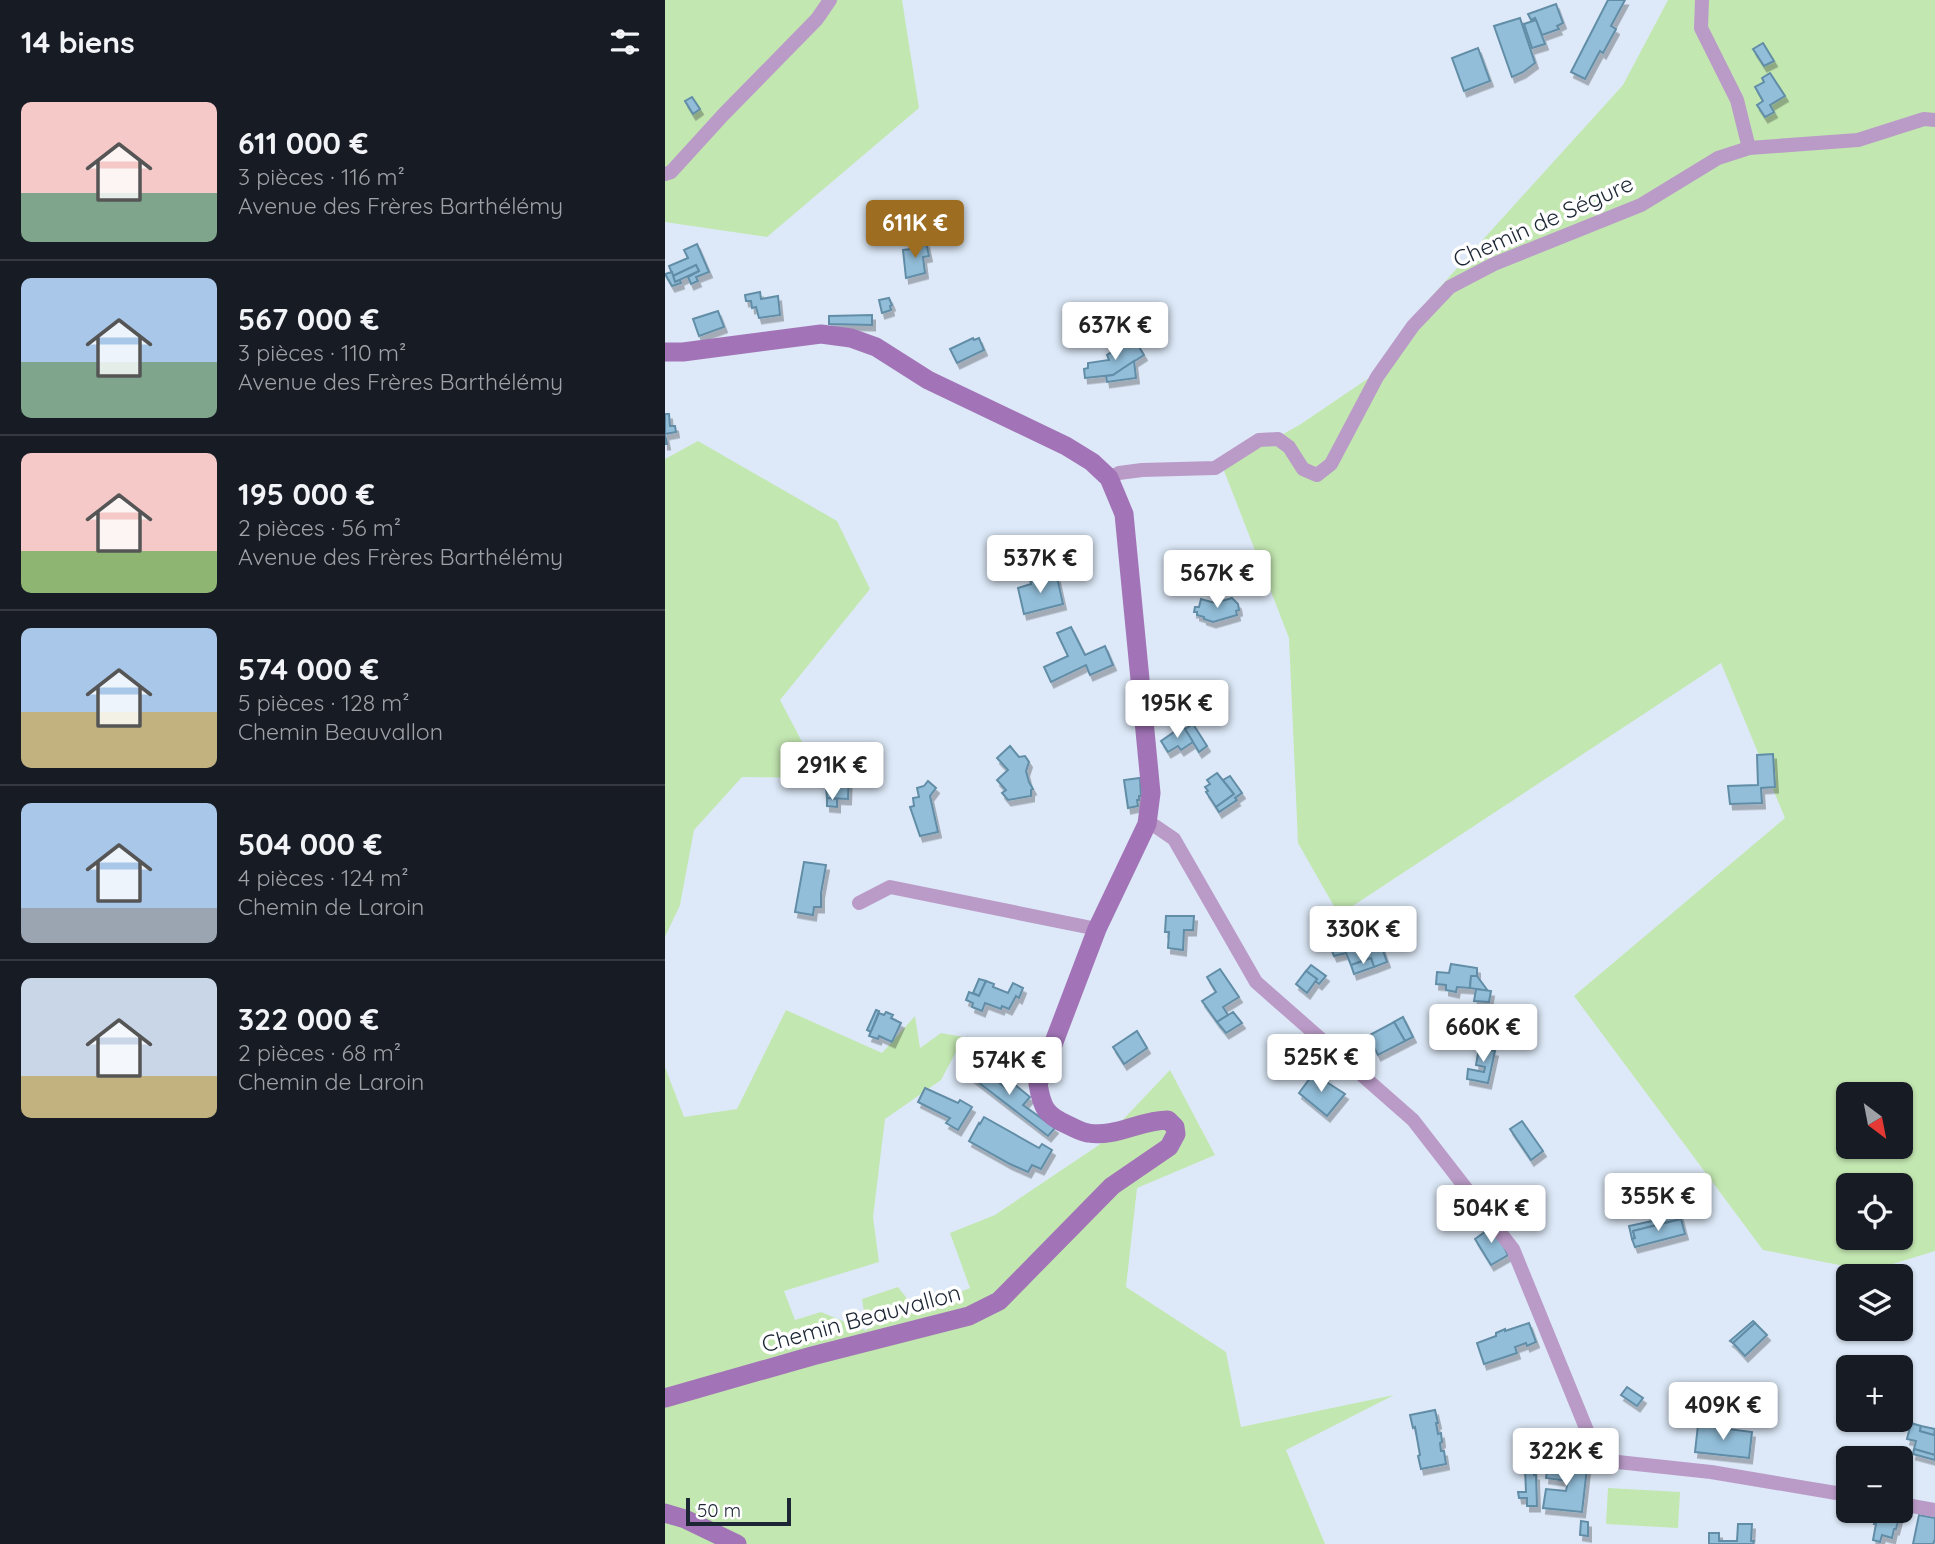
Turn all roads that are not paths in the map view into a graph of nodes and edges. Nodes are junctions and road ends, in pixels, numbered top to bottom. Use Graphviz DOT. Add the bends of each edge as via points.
graph roads {
  1 [pos="831,0"];
  2 [pos="1702,0"];
  3 [pos="1935,120"];
  4 [pos="1749,148"];
  5 [pos="665,174"];
  6 [pos="665,352"];
  7 [pos="1109,478"];
  8 [pos="1147,824"];
  9 [pos="859,903"];
  10 [pos="1097,929"];
  11 [pos="665,1398"];
  12 [pos="1836,1493"];
  13 [pos="1913,1506"];
  14 [pos="1935,1510"];
  15 [pos="665,1513"];
  16 [pos="737,1544"];
  1 -- 5 [label="street"];
  2 -- 4 [label="street" via="1701,28 1737,100"];
  3 -- 4 [label="street, Chemin de Ségure" via="1924,119 1858,140"];
  4 -- 7 [label="street, Chemin de Ségure" via="1718,158 1641,205 1494,264 1450,287 1413,326 1377,377 1331,464 1317,475 1303,469 1278,439 1259,440 1215,468 1142,470"];
  6 -- 7 [label="street" via="821,334 851,338 876,346 928,380 1066,446"];
  7 -- 8 [label="street, Chemin Beauvallon" via="1124,514 1151,793"];
  8 -- 10 [label="street, Chemin Beauvallon"];
  8 -- 12 [label="street" via="1174,839 1256,982 1413,1120 1513,1249 1599,1460 1711,1472"];
  9 -- 10 [label="street" via="890,887"];
  10 -- 11 [label="street, Chemin Beauvallon" via="1038,1084 1041,1101 1056,1120 1085,1133 1105,1134 1168,1120 1176,1134 1170,1147 1112,1186 999,1301 969,1316"];
  13 -- 14 [label="street"];
  15 -- 16 [label="street"];
}
